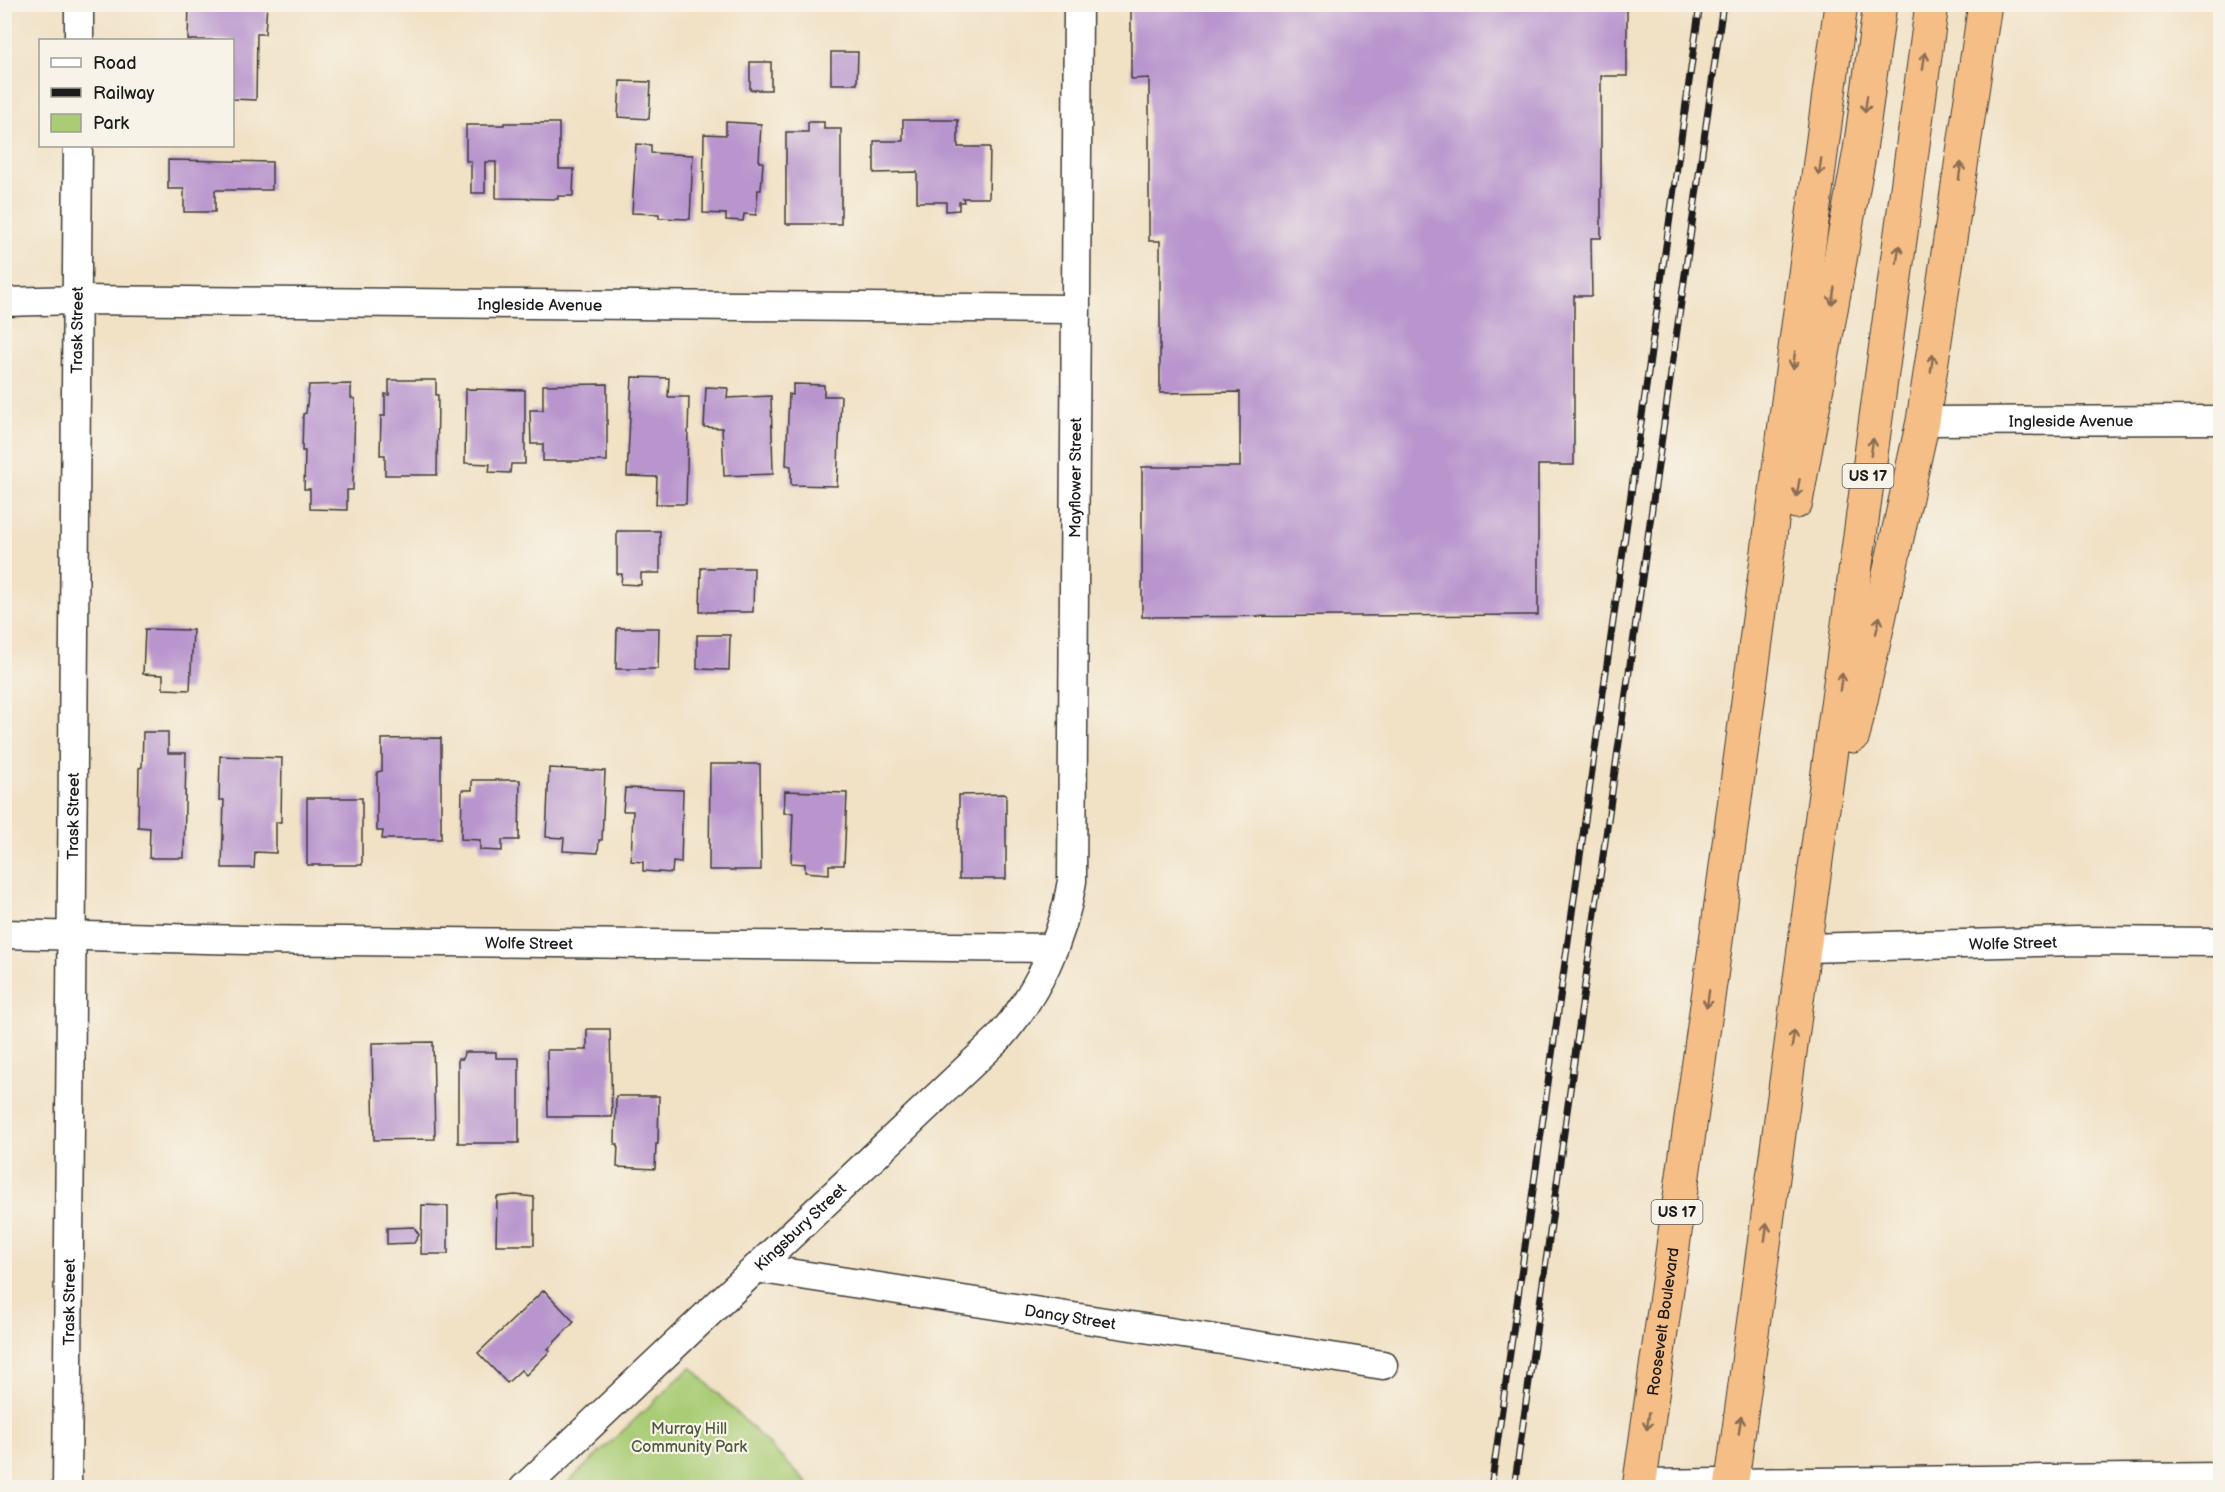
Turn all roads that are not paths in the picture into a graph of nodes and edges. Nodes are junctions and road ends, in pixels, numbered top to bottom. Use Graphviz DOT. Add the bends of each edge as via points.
graph roads {
  1 [pos="79,4"];
  2 [pos="1078,4"];
  3 [pos="1841,4"];
  4 [pos="1880,4"];
  5 [pos="1932,4"];
  6 [pos="1985,4"];
  7 [pos="79,39"];
  8 [pos="78,147"];
  9 [pos="76,300"];
  10 [pos="4,302"];
  11 [pos="1075,309"];
  12 [pos="2220,420"];
  13 [pos="1923,421"];
  14 [pos="4,934"];
  15 [pos="70,935"];
  16 [pos="1716,941"];
  17 [pos="2220,942"];
  18 [pos="1053,948"];
  19 [pos="1805,948"];
  20 [pos="756,1268"];
  21 [pos="1383,1365"];
  22 [pos="2220,1478"];
  23 [pos="1731,1485"];
  24 [pos="1639,1486"];
  25 [pos="68,1488"];
  26 [pos="524,1488"];
  1 -- 7 [label="street"];
  2 -- 11 [label="street, Mayflower Street"];
  3 -- 16 [label="highway, one-way"];
  4 -- 16 [label="highway, US 17, one-way" via="1860,150"];
  19 -- 5 [label="highway, US 17, one-way"];
  13 -- 6 [label="highway, one-way"];
  8 -- 9 [label="street, Trask Street"];
  9 -- 10 [label="street, Ingleside Avenue"];
  9 -- 11 [label="street, Ingleside Avenue"];
  9 -- 15 [label="street, Trask Street"];
  11 -- 18 [label="street, Mayflower Street" via="1072,881"];
  12 -- 13 [label="street, Ingleside Avenue"];
  19 -- 13 [label="highway, one-way"];
  14 -- 15 [label="street, Wolfe Street"];
  15 -- 18 [label="street, Wolfe Street"];
  15 -- 25 [label="street, Trask Street"];
  16 -- 24 [label="highway, Roosevelt Boulevard / US 17, one-way"];
  17 -- 19 [label="street, Wolfe Street" via="2078,941"];
  18 -- 20 [label="street, Kingsbury Street" via="1038,985 998,1039"];
  23 -- 19 [label="highway, US 17, one-way"];
  20 -- 21 [label="street, Dancy Street"];
  20 -- 26 [label="street, Kingsbury Street"];
  22 -- 23 [label="street"];
  23 -- 24 [label="street"];
}
